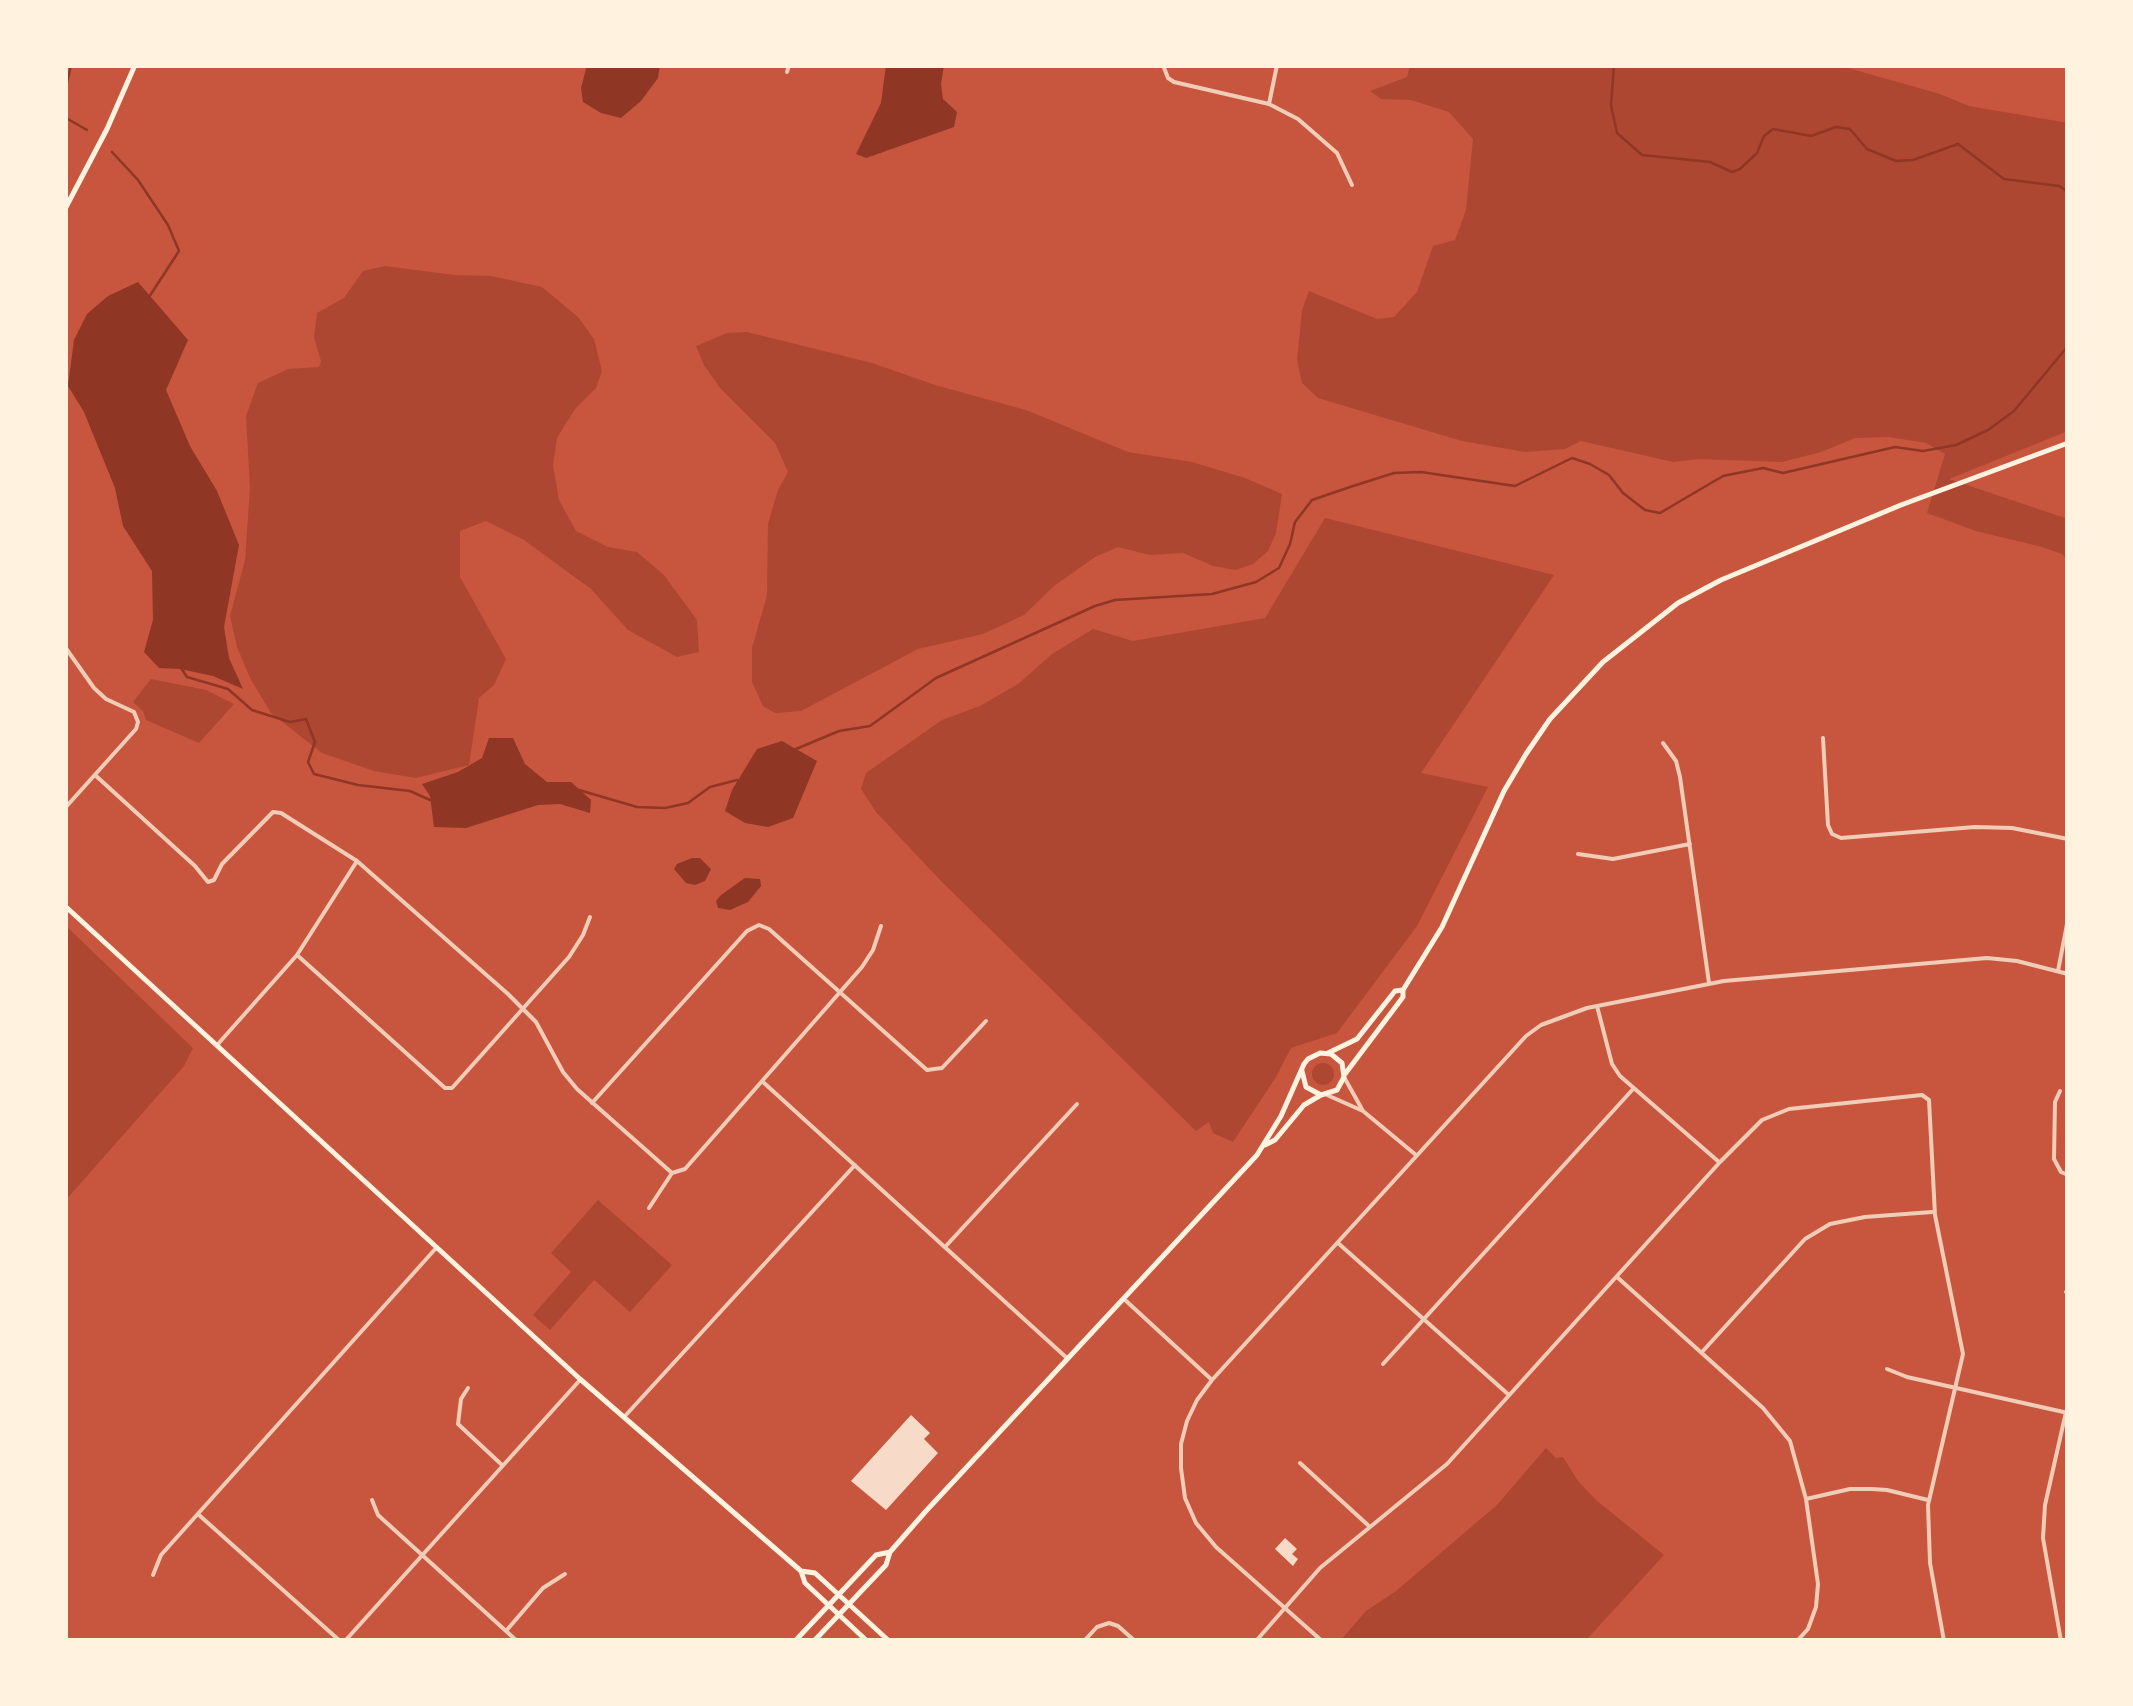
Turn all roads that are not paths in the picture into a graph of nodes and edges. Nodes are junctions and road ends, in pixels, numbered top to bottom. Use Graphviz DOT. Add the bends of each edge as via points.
graph roads {
  1 [pos="135,65"];
  2 [pos="1163,65"];
  3 [pos="1277,65"];
  4 [pos="1269,104"];
  5 [pos="1352,185"];
  6 [pos="65,210"];
  7 [pos="2068,443"];
  8 [pos="65,649"];
  9 [pos="1823,738"];
  10 [pos="1663,742"];
  11 [pos="94,776"];
  12 [pos="65,808"];
  13 [pos="2068,838"];
  14 [pos="1690,844"];
  15 [pos="1578,854"];
  16 [pos="357,861"];
  17 [pos="65,906"];
  18 [pos="590,916"];
  19 [pos="2068,919"];
  20 [pos="881,926"];
  21 [pos="296,955"];
  22 [pos="2058,971"];
  23 [pos="2068,974"];
  24 [pos="1709,983"];
  25 [pos="1403,990"];
  26 [pos="840,992"];
  27 [pos="1597,1006"];
  28 [pos="524,1009"];
  29 [pos="986,1021"];
  30 [pos="216,1046"];
  31 [pos="1327,1053"];
  32 [pos="1302,1070"];
  33 [pos="1345,1076"];
  34 [pos="763,1082"];
  35 [pos="1634,1088"];
  36 [pos="2060,1091"];
  37 [pos="1324,1095"];
  38 [pos="592,1103"];
  39 [pos="1078,1104"];
  40 [pos="1362,1110"];
  41 [pos="1265,1144"];
  42 [pos="1416,1155"];
  43 [pos="1720,1162"];
  44 [pos="855,1165"];
  45 [pos="672,1173"];
  46 [pos="2068,1175"];
  47 [pos="648,1208"];
  48 [pos="1935,1212"];
  49 [pos="1338,1243"];
  50 [pos="437,1247"];
  51 [pos="945,1247"];
  52 [pos="1617,1277"];
  53 [pos="1124,1300"];
  54 [pos="1425,1320"];
  55 [pos="1702,1352"];
  56 [pos="1068,1359"];
  57 [pos="1383,1364"];
  58 [pos="1887,1369"];
  59 [pos="580,1380"];
  60 [pos="1212,1380"];
  61 [pos="1957,1387"];
  62 [pos="468,1388"];
  63 [pos="1509,1395"];
  64 [pos="2067,1412"];
  65 [pos="624,1417"];
  66 [pos="1300,1463"];
  67 [pos="502,1465"];
  68 [pos="1806,1499"];
  69 [pos="372,1500"];
  70 [pos="1928,1500"];
  71 [pos="199,1515"];
  72 [pos="1370,1527"];
  73 [pos="890,1552"];
  74 [pos="422,1557"];
  75 [pos="801,1571"];
  76 [pos="152,1574"];
  77 [pos="565,1574"];
  78 [pos="839,1594"];
  79 [pos="850,1603"];
  80 [pos="827,1606"];
  81 [pos="1286,1608"];
  82 [pos="839,1616"];
  83 [pos="506,1631"];
  84 [pos="343,1641"];
  85 [pos="517,1641"];
  86 [pos="796,1641"];
  87 [pos="814,1641"];
  88 [pos="868,1641"];
  89 [pos="889,1641"];
  90 [pos="1084,1641"];
  91 [pos="1135,1641"];
  92 [pos="1256,1641"];
  93 [pos="1322,1641"];
  94 [pos="1796,1641"];
  95 [pos="1944,1641"];
  96 [pos="2061,1641"];
  1 -- 6 [label="main road"];
  2 -- 4 [label="street" via="1168,78 1185,87"];
  3 -- 4 [label="street"];
  4 -- 5 [label="street" via="1316,132 1337,153"];
  7 -- 25 [label="main road" via="1721,580 1678,603 1603,662 1550,719 1504,790 1442,928"];
  8 -- 11 [label="street" via="94,688 137,716 136,729"];
  9 -- 13 [label="street" via="1828,825 1841,838 1975,827"];
  10 -- 14 [label="street" via="1676,761"];
  11 -- 12 [label="street"];
  11 -- 16 [label="street" via="208,882 273,812"];
  14 -- 15 [label="street" via="1613,859"];
  14 -- 24 [label="street"];
  16 -- 21 [label="street"];
  16 -- 28 [label="street"];
  17 -- 30 [label="main road"];
  18 -- 28 [label="street" via="569,957"];
  19 -- 22 [label="street"];
  20 -- 26 [label="street" via="869,958"];
  21 -- 28 [label="street" via="445,1088"];
  21 -- 30 [label="street"];
  22 -- 23 [label="street"];
  22 -- 24 [label="street" via="1987,958"];
  24 -- 27 [label="street"];
  25 -- 31 [label="main road" via="1396,990 1356,1040"];
  25 -- 33 [label="main road"];
  26 -- 29 [label="street" via="929,1070 942,1068"];
  26 -- 34 [label="street"];
  26 -- 38 [label="street" via="758,925"];
  27 -- 35 [label="street" via="1612,1064"];
  27 -- 42 [label="street" via="1550,1020 1526,1036"];
  28 -- 38 [label="street" via="563,1072"];
  30 -- 50 [label="main road"];
  31 -- 32 [label="main road" via="1311,1056"];
  31 -- 33 [label="main road" via="1340,1060"];
  32 -- 37 [label="main road" via="1306,1087"];
  32 -- 41 [label="main road"];
  33 -- 37 [label="main road" via="1340,1088"];
  33 -- 40 [label="street"];
  34 -- 44 [label="street"];
  34 -- 45 [label="street" via="685,1168"];
  35 -- 43 [label="street"];
  35 -- 54 [label="street"];
  36 -- 46 [label="street" via="2054,1159"];
  37 -- 40 [label="street"];
  37 -- 41 [label="main road" via="1304,1105"];
  38 -- 45 [label="street"];
  39 -- 51 [label="street"];
  40 -- 42 [label="street"];
  41 -- 53 [label="main road"];
  42 -- 49 [label="street"];
  43 -- 48 [label="street" via="1762,1120 1789,1109 1922,1095 1928,1100"];
  43 -- 52 [label="street"];
  44 -- 51 [label="street"];
  44 -- 65 [label="street"];
  45 -- 47 [label="street"];
  48 -- 55 [label="street" via="1830,1224 1806,1239"];
  48 -- 61 [label="street" via="1964,1354"];
  49 -- 54 [label="street"];
  49 -- 60 [label="street"];
  50 -- 59 [label="main road"];
  50 -- 71 [label="street"];
  51 -- 56 [label="street"];
  52 -- 55 [label="street"];
  52 -- 63 [label="street"];
  53 -- 56 [label="main road"];
  53 -- 60 [label="street"];
  54 -- 57 [label="street"];
  54 -- 63 [label="street"];
  55 -- 68 [label="street" via="1779,1424"];
  56 -- 73 [label="main road"];
  58 -- 61 [label="street"];
  59 -- 65 [label="main road"];
  59 -- 67 [label="street"];
  60 -- 81 [label="street" via="1197,1400 1182,1444 1185,1498 1216,1546"];
  61 -- 64 [label="street"];
  61 -- 70 [label="street"];
  62 -- 67 [label="street" via="458,1424"];
  63 -- 72 [label="street" via="1446,1464"];
  64 -- 96 [label="street" via="2042,1538"];
  65 -- 75 [label="main road"];
  66 -- 72 [label="street"];
  67 -- 74 [label="street"];
  68 -- 70 [label="street" via="1872,1489"];
  68 -- 94 [label="street" via="1818,1584 1808,1629"];
  69 -- 74 [label="street"];
  70 -- 95 [label="street" via="1930,1563"];
  71 -- 76 [label="street"];
  71 -- 84 [label="street"];
  72 -- 81 [label="street" via="1320,1568"];
  73 -- 78 [label="main road" via="876,1556"];
  73 -- 79 [label="main road"];
  74 -- 83 [label="street"];
  74 -- 84 [label="street"];
  75 -- 78 [label="main road" via="815,1573"];
  75 -- 80 [label="main road"];
  77 -- 83 [label="street" via="543,1588"];
  78 -- 79 [label="main road"];
  78 -- 80 [label="main road"];
  79 -- 82 [label="main road"];
  79 -- 89 [label="main road"];
  80 -- 82 [label="main road"];
  80 -- 86 [label="main road"];
  81 -- 92 [label="street"];
  81 -- 93 [label="street"];
  82 -- 87 [label="main road"];
  82 -- 88 [label="main road"];
  83 -- 85 [label="street"];
  90 -- 91 [label="street" via="1109,1623"];
}
